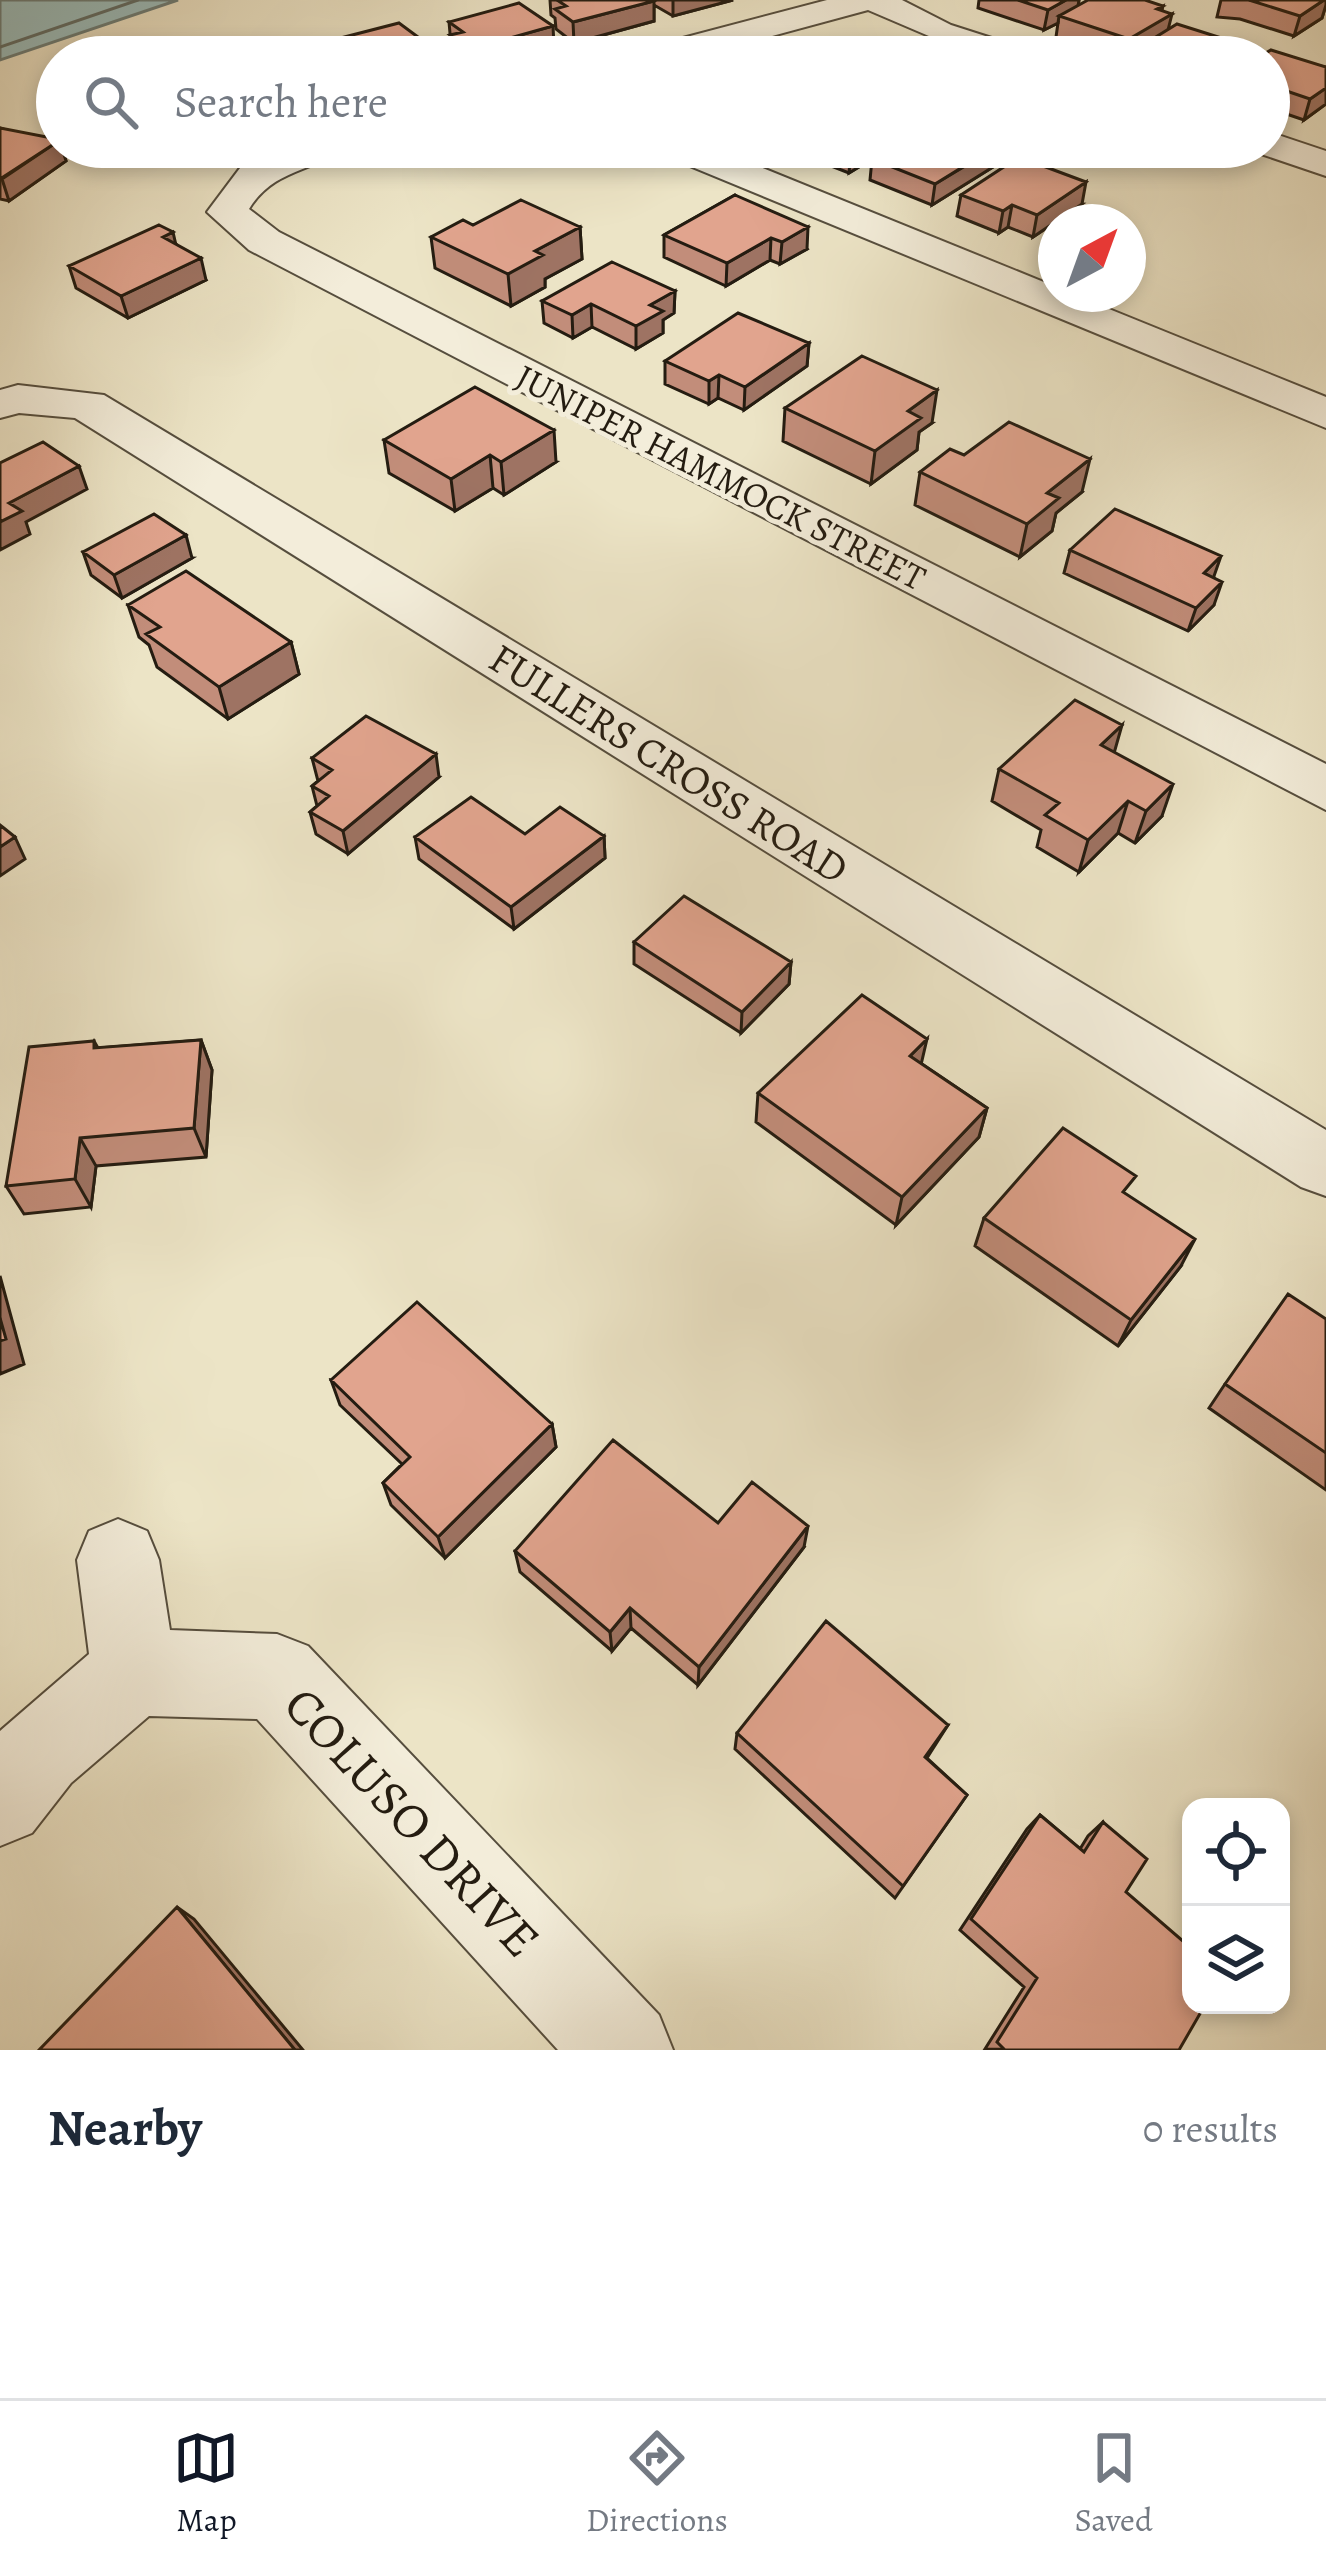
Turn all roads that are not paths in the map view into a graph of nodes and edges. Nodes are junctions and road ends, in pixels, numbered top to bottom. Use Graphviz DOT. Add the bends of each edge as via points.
graph roads {
  1 [pos="870,0"];
  2 [pos="734,36"];
  3 [pos="951,36"];
  4 [pos="1290,151"];
  5 [pos="1326,164"];
  6 [pos="261,168"];
  7 [pos="728,168"];
  8 [pos="0,404"];
  9 [pos="1326,414"];
  10 [pos="1326,789"];
  11 [pos="1326,1166"];
  12 [pos="118,1560"];
  13 [pos="134,1672"];
  14 [pos="0,1801"];
  15 [pos="624,2050"];
  1 -- 2 [label="street"];
  1 -- 3 [label="street"];
  4 -- 5 [label="street"];
  6 -- 10 [label="street, JUNIPER HAMMOCK STREET" via="227,212 264,241"];
  7 -- 9 [label="street"];
  8 -- 11 [label="street, FULLERS CROSS ROAD" via="87,405"];
  12 -- 13 [label="street"];
  13 -- 14 [label="street" via="40,1752"];
  13 -- 15 [label="street, COLUSO DRIVE" via="277,1677"];
}
